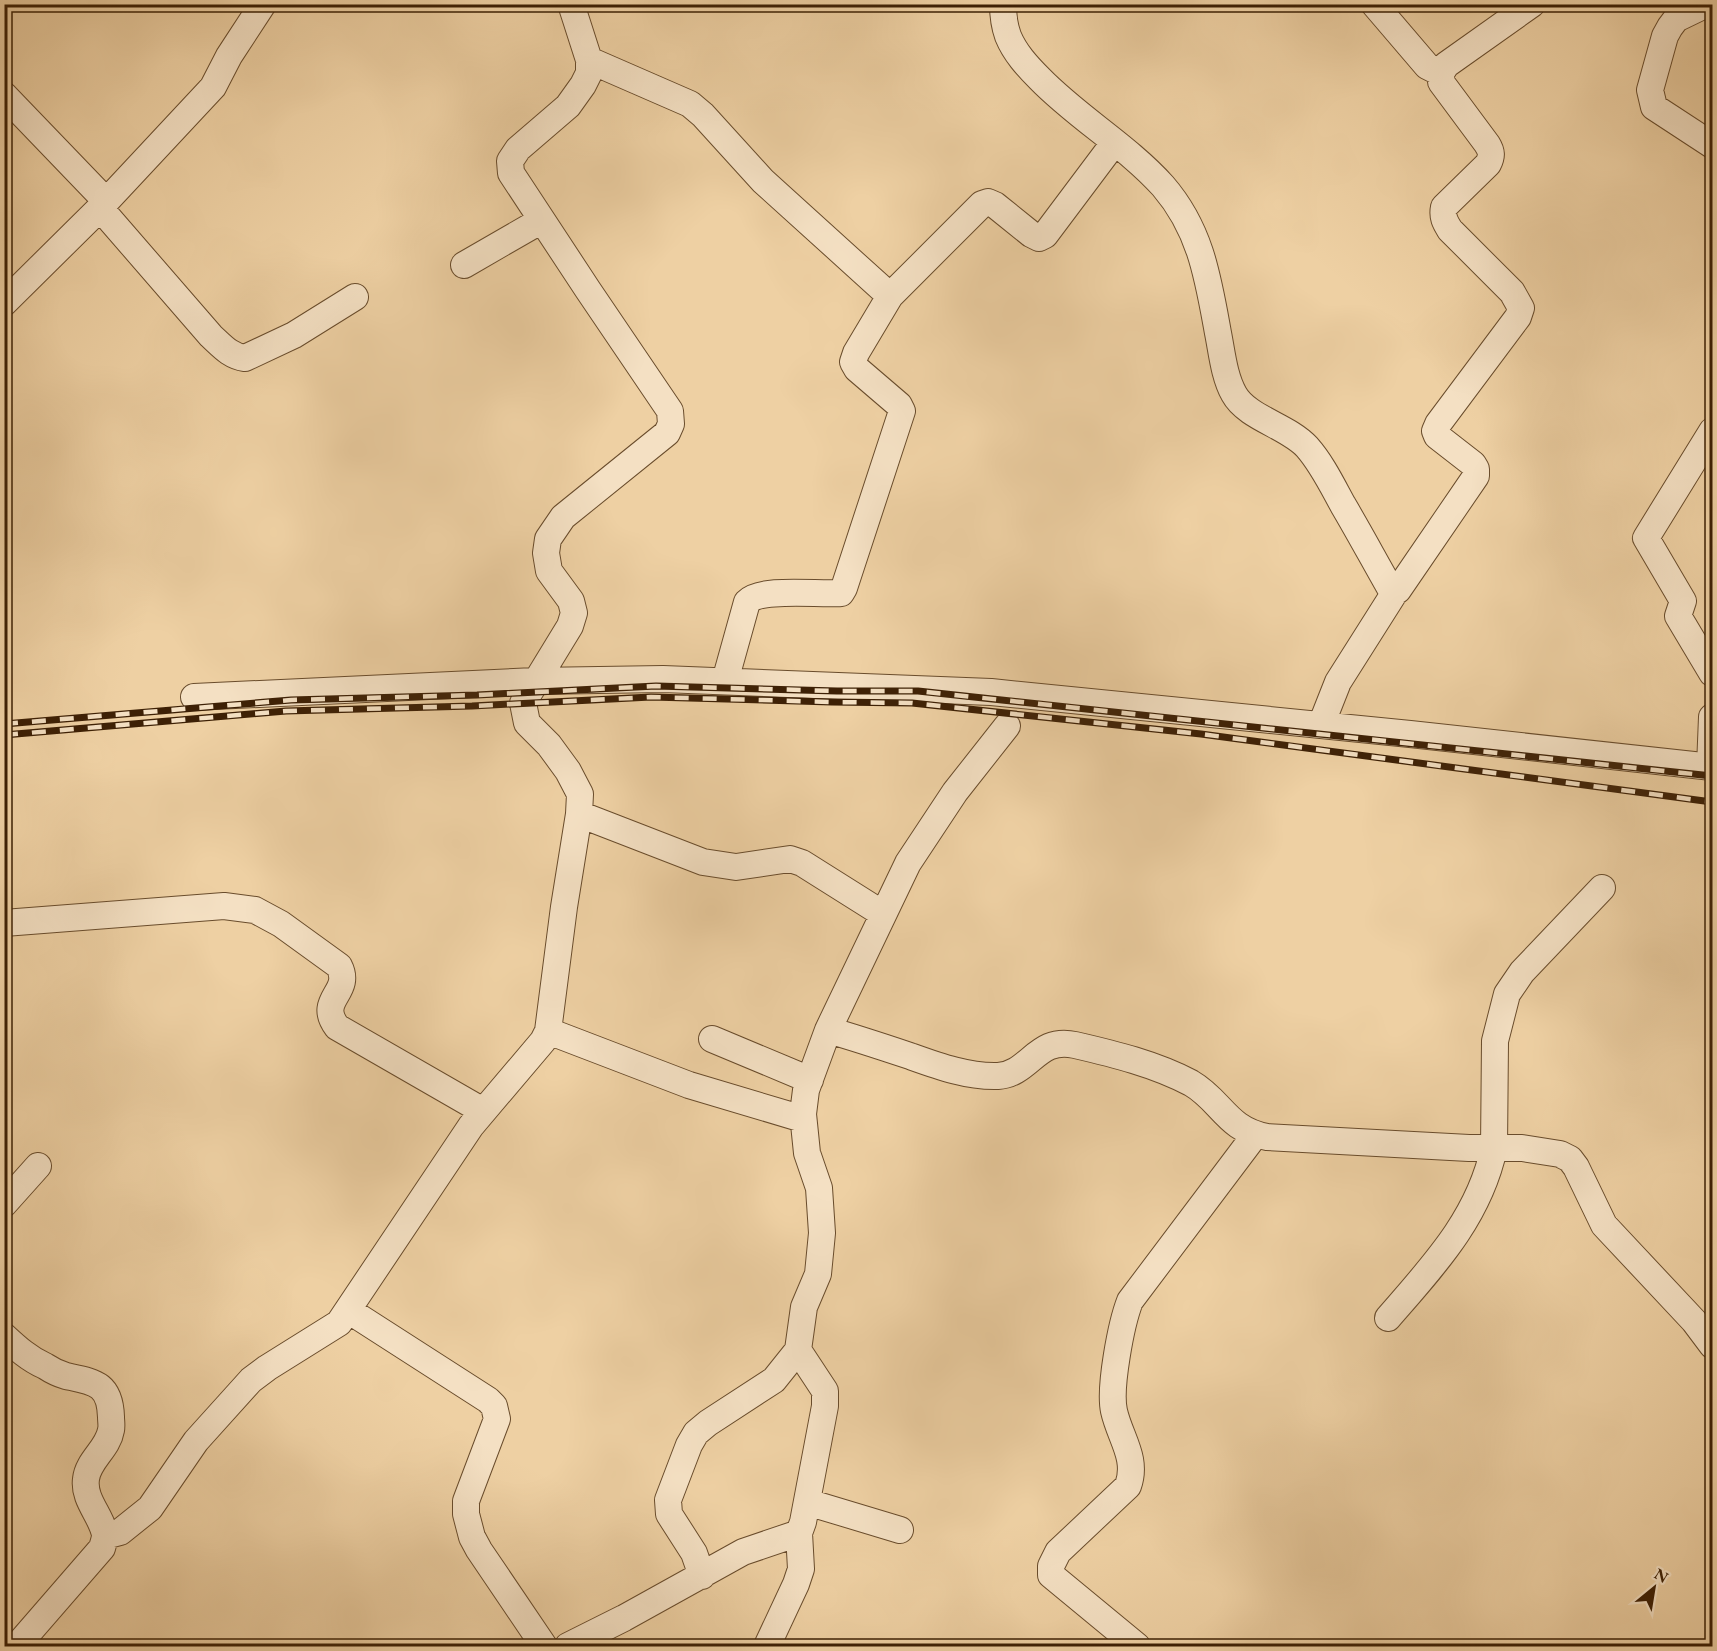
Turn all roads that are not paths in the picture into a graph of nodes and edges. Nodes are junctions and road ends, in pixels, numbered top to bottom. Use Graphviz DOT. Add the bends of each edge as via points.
graph roads {
  1 [pos="263,4"];
  2 [pos="571,4"];
  3 [pos="1003,4"];
  4 [pos="1374,4"];
  5 [pos="1532,4"];
  6 [pos="1707,4"];
  7 [pos="589,60"];
  8 [pos="1441,74"];
  9 [pos="4,95"];
  10 [pos="1114,143"];
  11 [pos="1713,145"];
  12 [pos="103,204"];
  13 [pos="542,220"];
  14 [pos="464,265"];
  15 [pos="890,296"];
  16 [pos="355,297"];
  17 [pos="4,303"];
  18 [pos="1713,431"];
  19 [pos="1395,592"];
  20 [pos="1713,673"];
  21 [pos="535,681"];
  22 [pos="725,681"];
  23 [pos="194,697"];
  24 [pos="1713,717"];
  25 [pos="1321,725"];
  26 [pos="1007,726"];
  27 [pos="1711,767"];
  28 [pos="579,814"];
  29 [pos="1602,888"];
  30 [pos="883,914"];
  31 [pos="4,923"];
  32 [pos="828,1030"];
  33 [pos="548,1031"];
  34 [pos="712,1039"];
  35 [pos="810,1080"];
  36 [pos="483,1111"];
  37 [pos="804,1119"];
  38 [pos="1256,1135"];
  39 [pos="1494,1148"];
  40 [pos="38,1166"];
  41 [pos="4,1204"];
  42 [pos="348,1310"];
  43 [pos="1388,1317"];
  44 [pos="4,1336"];
  45 [pos="1713,1346"];
  46 [pos="798,1350"];
  47 [pos="807,1502"];
  48 [pos="900,1530"];
  49 [pos="798,1533"];
  50 [pos="105,1536"];
  51 [pos="702,1576"];
  52 [pos="17,1647"];
  53 [pos="544,1647"];
  54 [pos="568,1647"];
  55 [pos="767,1647"];
  56 [pos="1137,1647"];
  1 -- 12 [label="street" via="213,87"];
  2 -- 7 [label="street"];
  3 -- 10 [label="street" via="1003,21 1020,58 1055,95"];
  4 -- 8 [label="street" via="1427,66"];
  5 -- 8 [label="street" via="1446,65"];
  6 -- 11 [label="street" via="1676,19 1670,27 1650,90 1654,107"];
  7 -- 13 [label="street" via="583,86 568,106 518,149 510,161 511,173"];
  7 -- 15 [label="street" via="690,104 763,181"];
  8 -- 19 [label="street" via="1441,82 1487,144 1492,157 1444,207 1444,220 1512,292 1521,308 1435,431 1473,464 1476,476"];
  9 -- 12 [label="street"];
  10 -- 15 [label="street" via="1045,235 1031,234 995,206 982,204"];
  10 -- 19 [label="street" via="1146,169 1188,221 1202,252 1224,365 1236,397 1307,447"];
  12 -- 16 [label="street" via="211,336 236,357 245,358 294,334"];
  12 -- 17 [label="street"];
  13 -- 14 [label="street"];
  13 -- 21 [label="street" via="670,411 671,424 667,433 563,517 548,539 549,571 571,601 574,613"];
  15 -- 22 [label="street" via="853,362 902,411 844,588 841,593 766,594 751,598"];
  18 -- 20 [label="street" via="1646,538 1683,601 1678,616"];
  19 -- 25 [label="street" via="1338,682"];
  21 -- 22 [label="street"];
  21 -- 23 [label="street"];
  21 -- 28 [label="street" via="523,703 527,723 568,771 580,794"];
  22 -- 25 [label="street" via="991,692"];
  24 -- 27 [label="street"];
  25 -- 27 [label="street"];
  26 -- 30 [label="street" via="937,818 908,863"];
  28 -- 30 [label="street" via="703,862 736,867 790,859"];
  28 -- 33 [label="street"];
  29 -- 39 [label="street" via="1522,972 1507,994 1495,1041"];
  30 -- 32 [label="street"];
  31 -- 36 [label="street" via="224,906 255,910 339,966 342,983 330,1009 337,1027"];
  32 -- 35 [label="street"];
  32 -- 38 [label="street" via="950,1070 986,1076 1012,1073 1058,1042 1072,1044 1140,1062 1190,1083 1233,1122"];
  33 -- 36 [label="street"];
  33 -- 37 [label="street" via="689,1085"];
  34 -- 35 [label="street"];
  35 -- 37 [label="street"];
  36 -- 42 [label="street"];
  37 -- 46 [label="street" via="807,1153 819,1188 822,1233 818,1274 804,1307"];
  38 -- 39 [label="street"];
  38 -- 56 [label="street" via="1130,1302 1122,1322 1113,1395 1133,1474 1128,1486 1058,1552 1051,1566 1051,1575"];
  39 -- 43 [label="street" via="1482,1188 1463,1224 1440,1259"];
  39 -- 45 [label="street" via="1549,1151 1570,1159 1604,1225"];
  40 -- 41 [label="street"];
  42 -- 50 [label="street" via="339,1323 251,1380 196,1441 150,1508 120,1532"];
  42 -- 53 [label="street" via="494,1406 497,1419 468,1495 466,1514 479,1550"];
  44 -- 50 [label="street" via="26,1357 64,1375 94,1383 107,1394 111,1432 90,1466 85,1486"];
  46 -- 47 [label="street" via="825,1391"];
  46 -- 51 [label="street" via="774,1380 696,1433 685,1454 668,1500 669,1514 694,1553"];
  47 -- 48 [label="street"];
  47 -- 49 [label="street"];
  49 -- 51 [label="street" via="743,1552"];
  49 -- 55 [label="street" via="799,1576"];
  50 -- 52 [label="street" via="102,1548"];
  51 -- 54 [label="street"];
}
